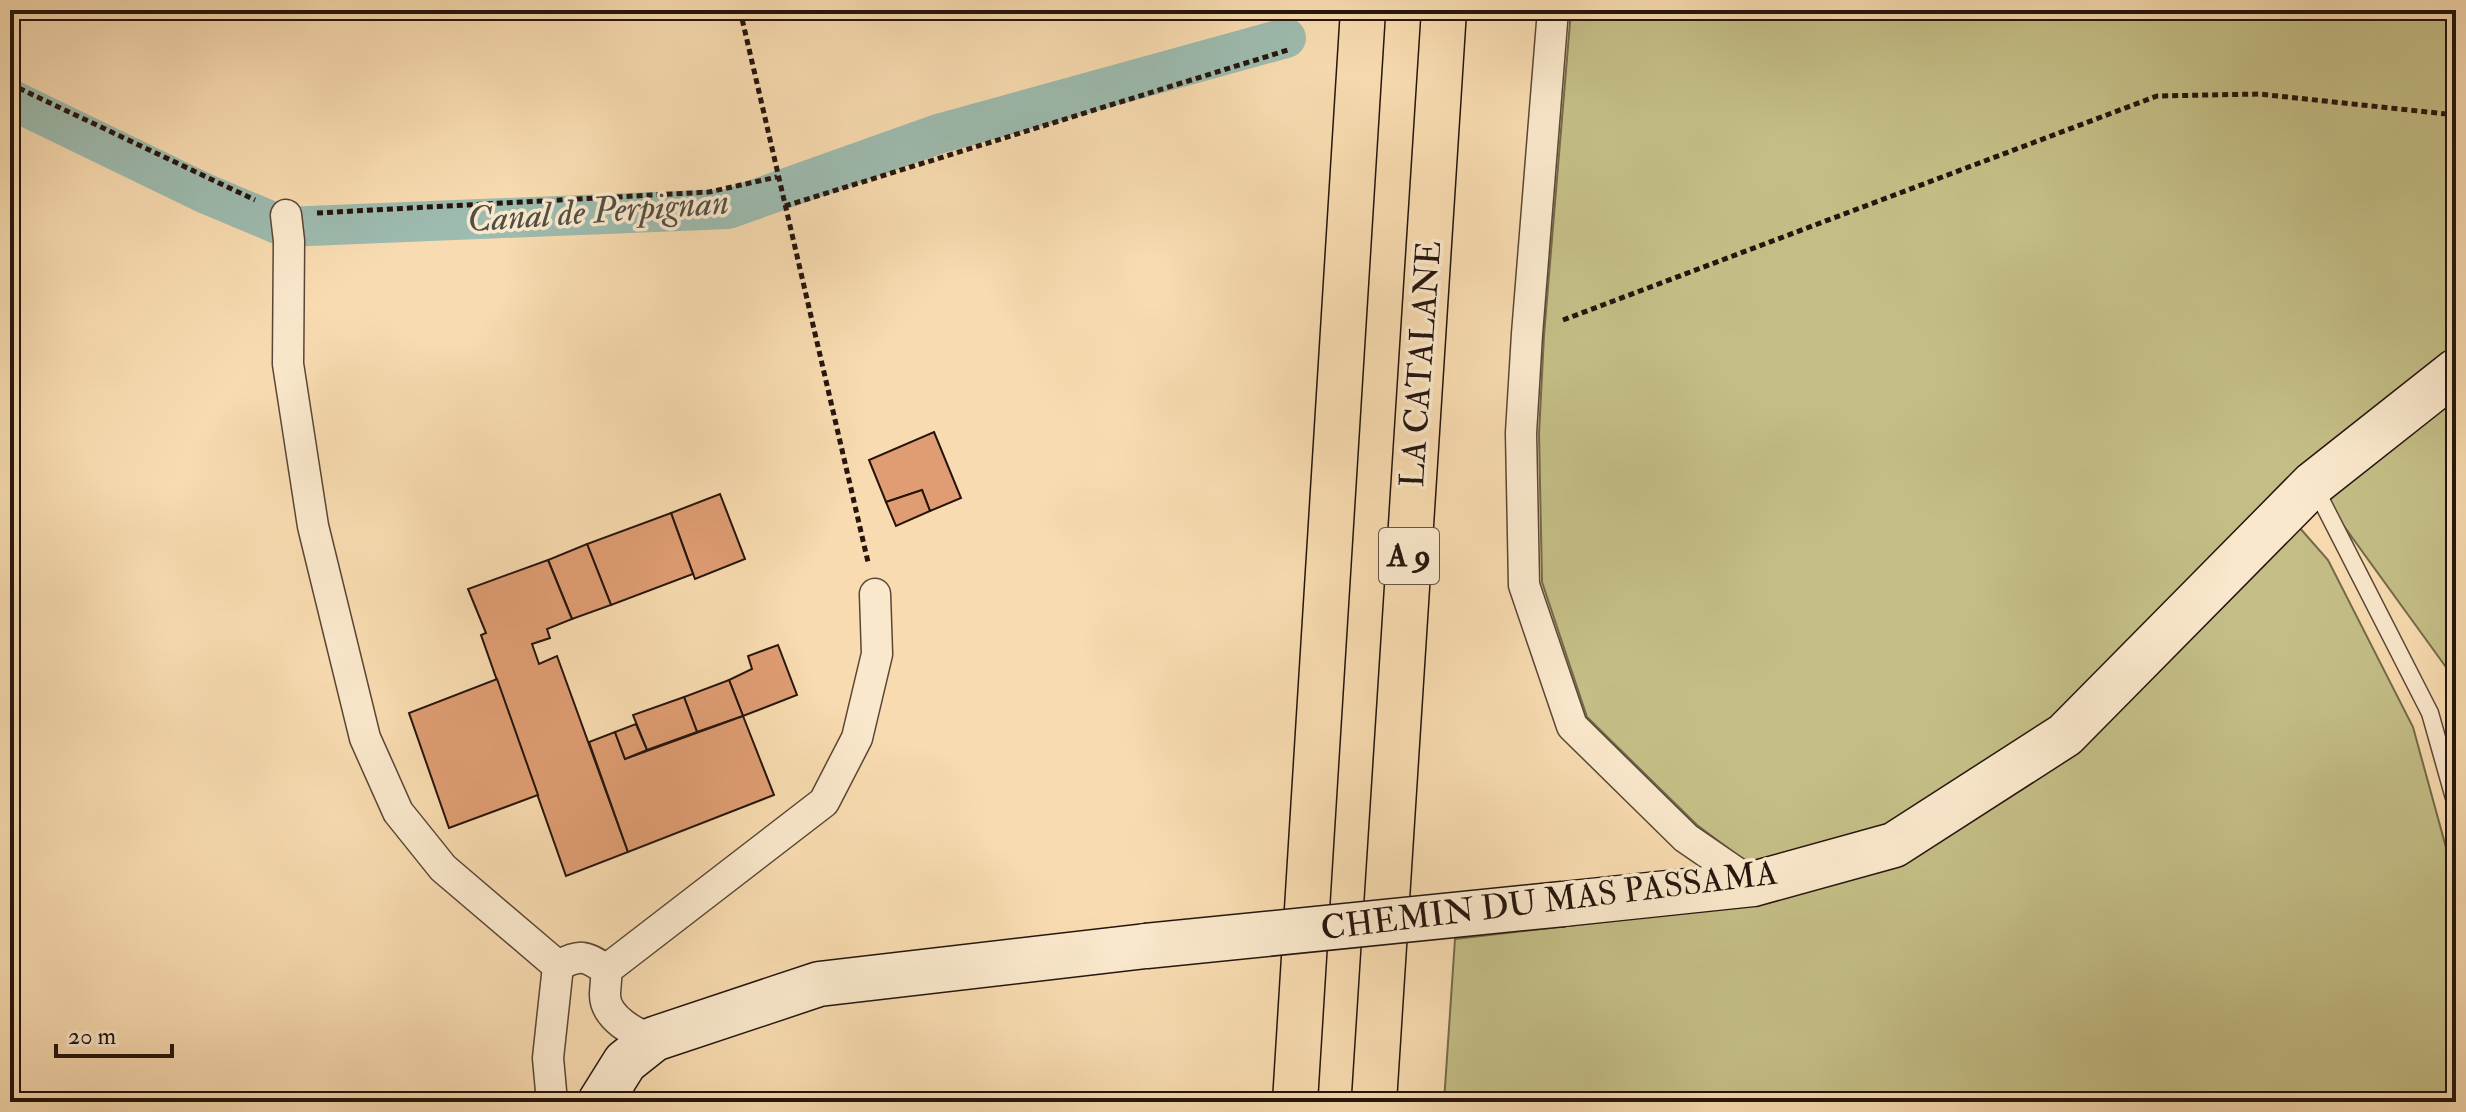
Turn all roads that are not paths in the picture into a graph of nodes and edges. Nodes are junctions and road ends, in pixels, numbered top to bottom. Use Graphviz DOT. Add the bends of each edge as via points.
graph roads {
  1 [pos="1363,10"];
  2 [pos="1444,10"];
  3 [pos="1553,10"];
  4 [pos="288,228"];
  5 [pos="2456,371"];
  6 [pos="2313,484"];
  7 [pos="875,594"];
  8 [pos="2456,805"];
  9 [pos="1753,884"];
  10 [pos="558,966"];
  11 [pos="606,970"];
  12 [pos="654,1039"];
  13 [pos="552,1102"];
  14 [pos="600,1102"];
  15 [pos="1295,1102"];
  16 [pos="1374,1102"];
  1 -- 15 [label="highway, A 9"];
  2 -- 16 [label="highway, LA CATALANE / A 9"];
  3 -- 9 [label="street" via="1521,433 1524,585 1572,726 1686,838"];
  4 -- 10 [label="street" via="288,364 313,526 365,738 398,812 443,868"];
  5 -- 6 [label="street, CHEMIN DU MAS PASSAMA"];
  6 -- 8 [label="lane" via="2430,713"];
  6 -- 9 [label="street, CHEMIN DU MAS PASSAMA" via="2065,735 1894,845"];
  7 -- 11 [label="street" via="877,654 857,738 824,802"];
  9 -- 12 [label="street, CHEMIN DU MAS PASSAMA, bridge" via="819,984"];
  10 -- 11 [label="street" via="575,956 592,959"];
  10 -- 13 [label="street" via="548,1058"];
  11 -- 12 [label="street" via="604,997 614,1016 638,1036"];
  12 -- 14 [label="street, CHEMIN DU MAS PASSAMA" via="625,1062"];
}
